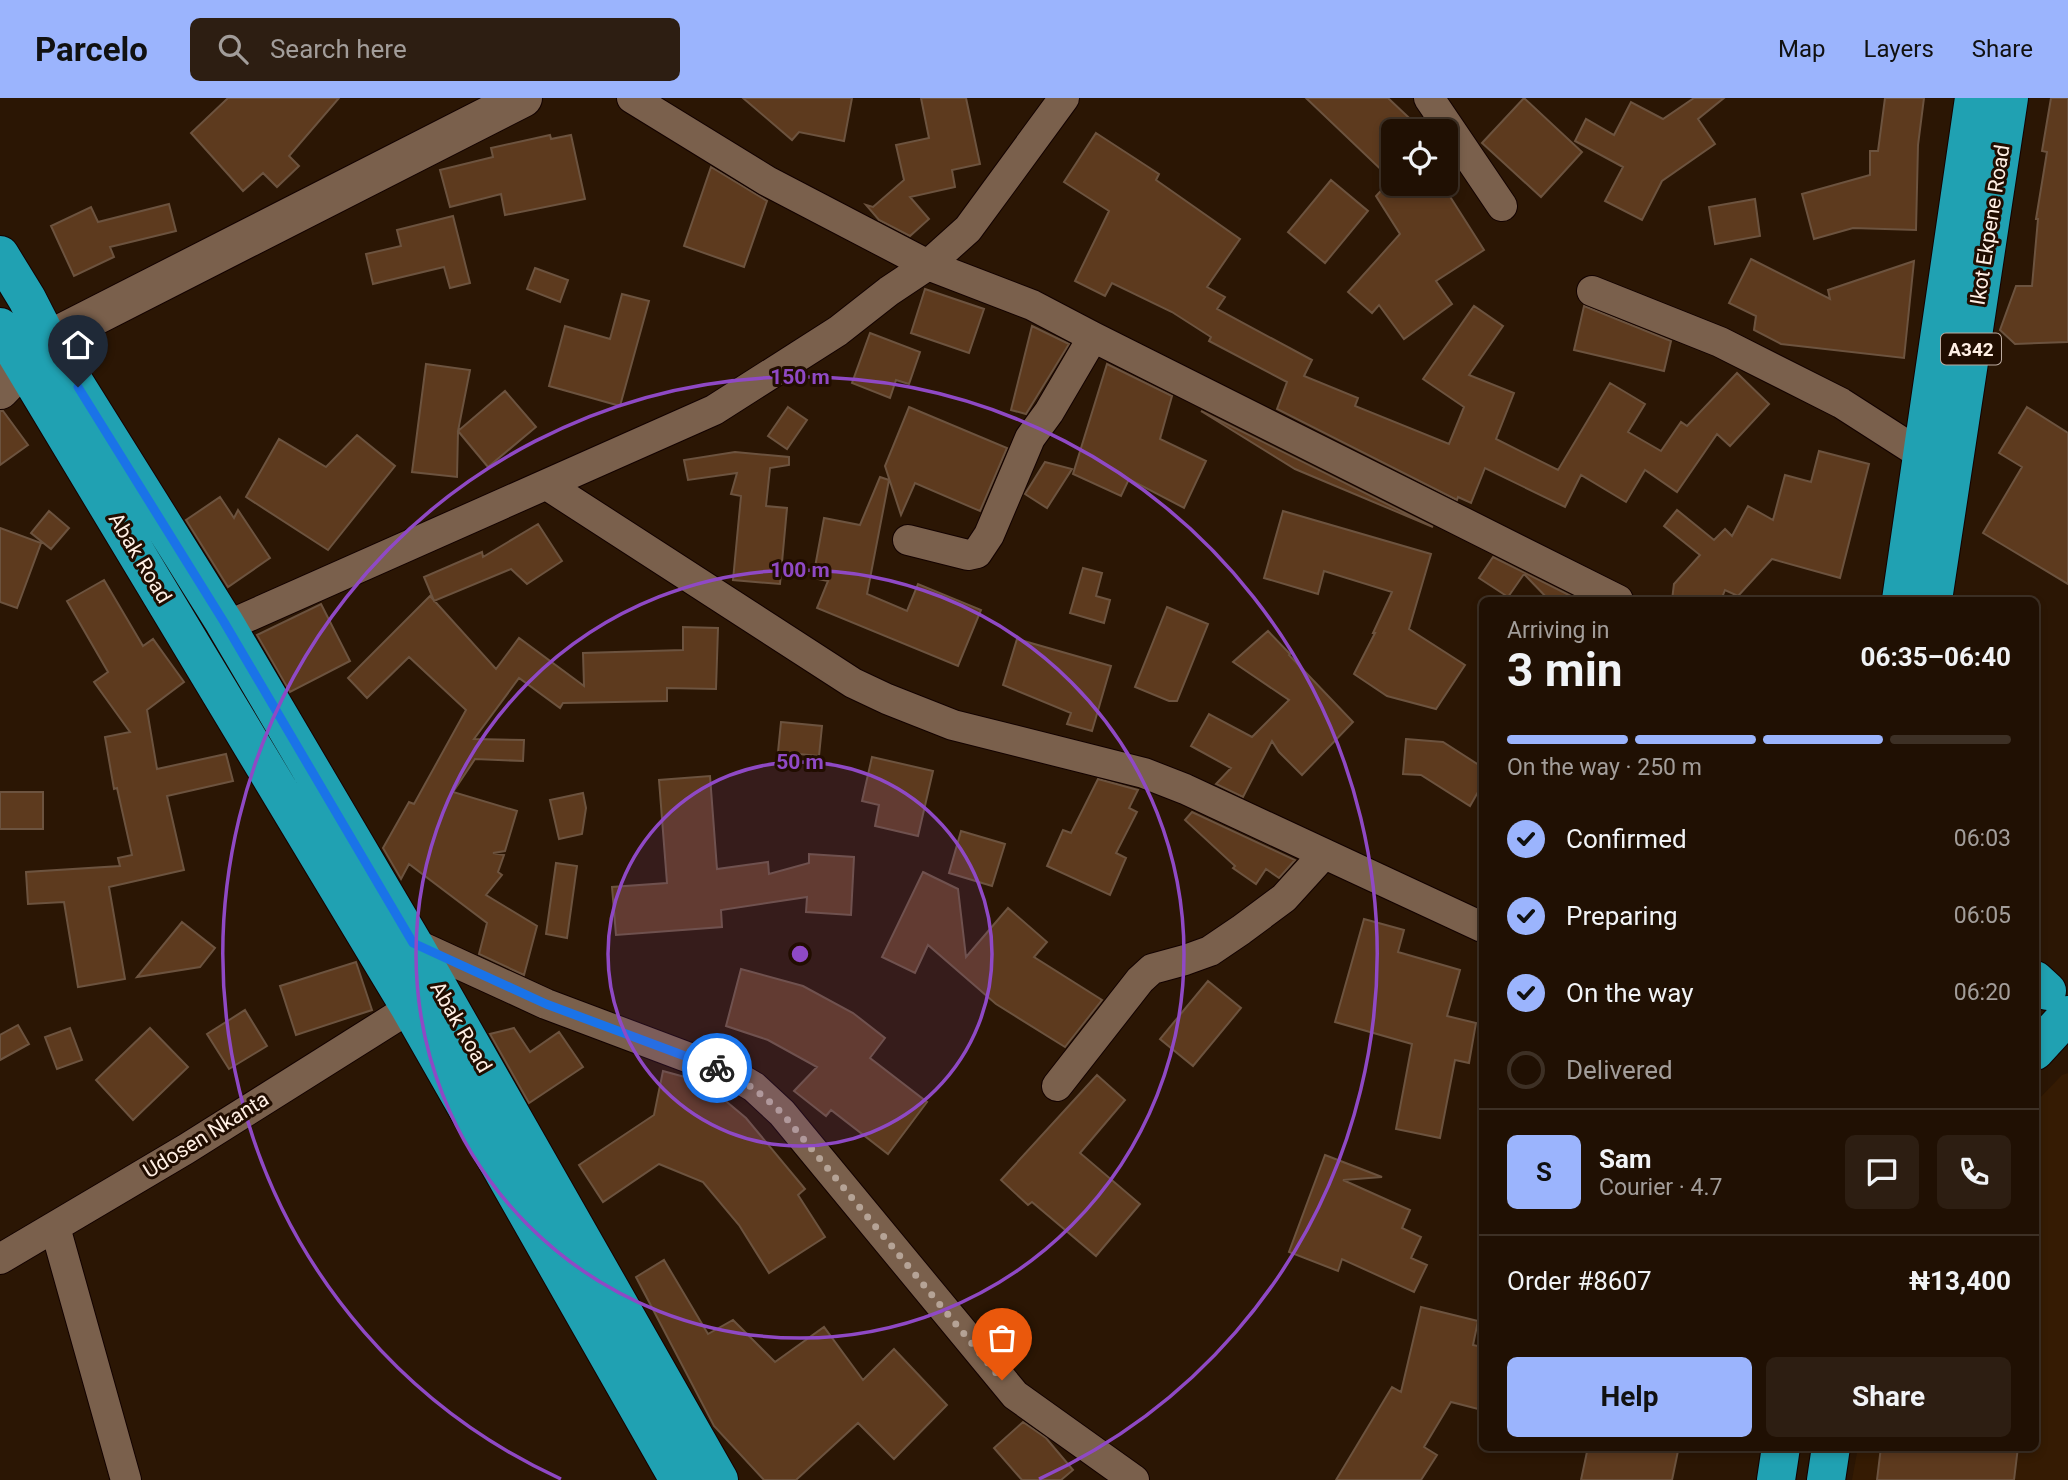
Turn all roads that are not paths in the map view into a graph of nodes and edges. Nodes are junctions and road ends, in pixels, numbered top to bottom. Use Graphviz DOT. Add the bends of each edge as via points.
graph roads {
  1 [pos="523,98"];
  2 [pos="632,98"];
  3 [pos="1065,98"];
  4 [pos="1429,98"];
  5 [pos="1974,98"];
  6 [pos="2009,98"];
  7 [pos="1502,206"];
  8 [pos="0,255"];
  9 [pos="928,265"];
  10 [pos="1591,292"];
  11 [pos="0,327"];
  12 [pos="1093,337"];
  13 [pos="24,365"];
  14 [pos="1922,455"];
  15 [pos="547,485"];
  16 [pos="908,540"];
  17 [pos="1612,597"];
  18 [pos="1901,597"];
  19 [pos="1933,597"];
  20 [pos="227,626"];
  21 [pos="1324,854"];
  22 [pos="1479,926"];
  23 [pos="413,943"];
  24 [pos="2051,1000"];
  25 [pos="410,1008"];
  26 [pos="2039,1038"];
  27 [pos="1057,1086"];
  28 [pos="55,1227"];
  29 [pos="0,1259"];
  30 [pos="1780,1451"];
  31 [pos="1830,1451"];
  32 [pos="126,1480"];
  33 [pos="679,1480"];
  34 [pos="719,1480"];
  35 [pos="1134,1480"];
  36 [pos="1776,1480"];
  37 [pos="1826,1480"];
  1 -- 13 [label="street"];
  2 -- 9 [label="street" via="767,181"];
  3 -- 9 [label="street" via="968,229"];
  4 -- 7 [label="street"];
  5 -- 14 [label="highway, Ikot Ekpene Road / A342"];
  6 -- 19 [label="highway, Ikot Ekpene Road / A342"];
  8 -- 13 [label="highway, Abak Road"];
  9 -- 12 [label="street" via="1032,305"];
  9 -- 15 [label="street" via="838,331 714,410"];
  10 -- 14 [label="street" via="1732,348 1841,403"];
  11 -- 13 [label="highway, Abak Road"];
  12 -- 16 [label="street" via="1030,438 977,553 968,555"];
  12 -- 17 [label="street"];
  13 -- 20 [label="highway, Abak Road"];
  13 -- 25 [label="highway, Abak Road"];
  14 -- 18 [label="highway, Ikot Ekpene Road / A342"];
  15 -- 20 [label="street"];
  15 -- 21 [label="street" via="865,688 953,725 1144,773"];
  20 -- 23 [label="highway, Abak Road"];
  21 -- 22 [label="street"];
  21 -- 27 [label="street" via="1284,898 1210,951 1152,969"];
  23 -- 34 [label="highway, Abak Road"];
  23 -- 35 [label="street" via="546,1004 732,1074 754,1087 782,1113 1015,1395"];
  24 -- 26 [label="highway"];
  25 -- 28 [label="street, Udosen Nkanta"];
  25 -- 33 [label="highway, Abak Road"];
  28 -- 29 [label="street, Udosen Nkanta"];
  28 -- 32 [label="street"];
  30 -- 36 [label="highway"];
  31 -- 37 [label="highway"];
}
